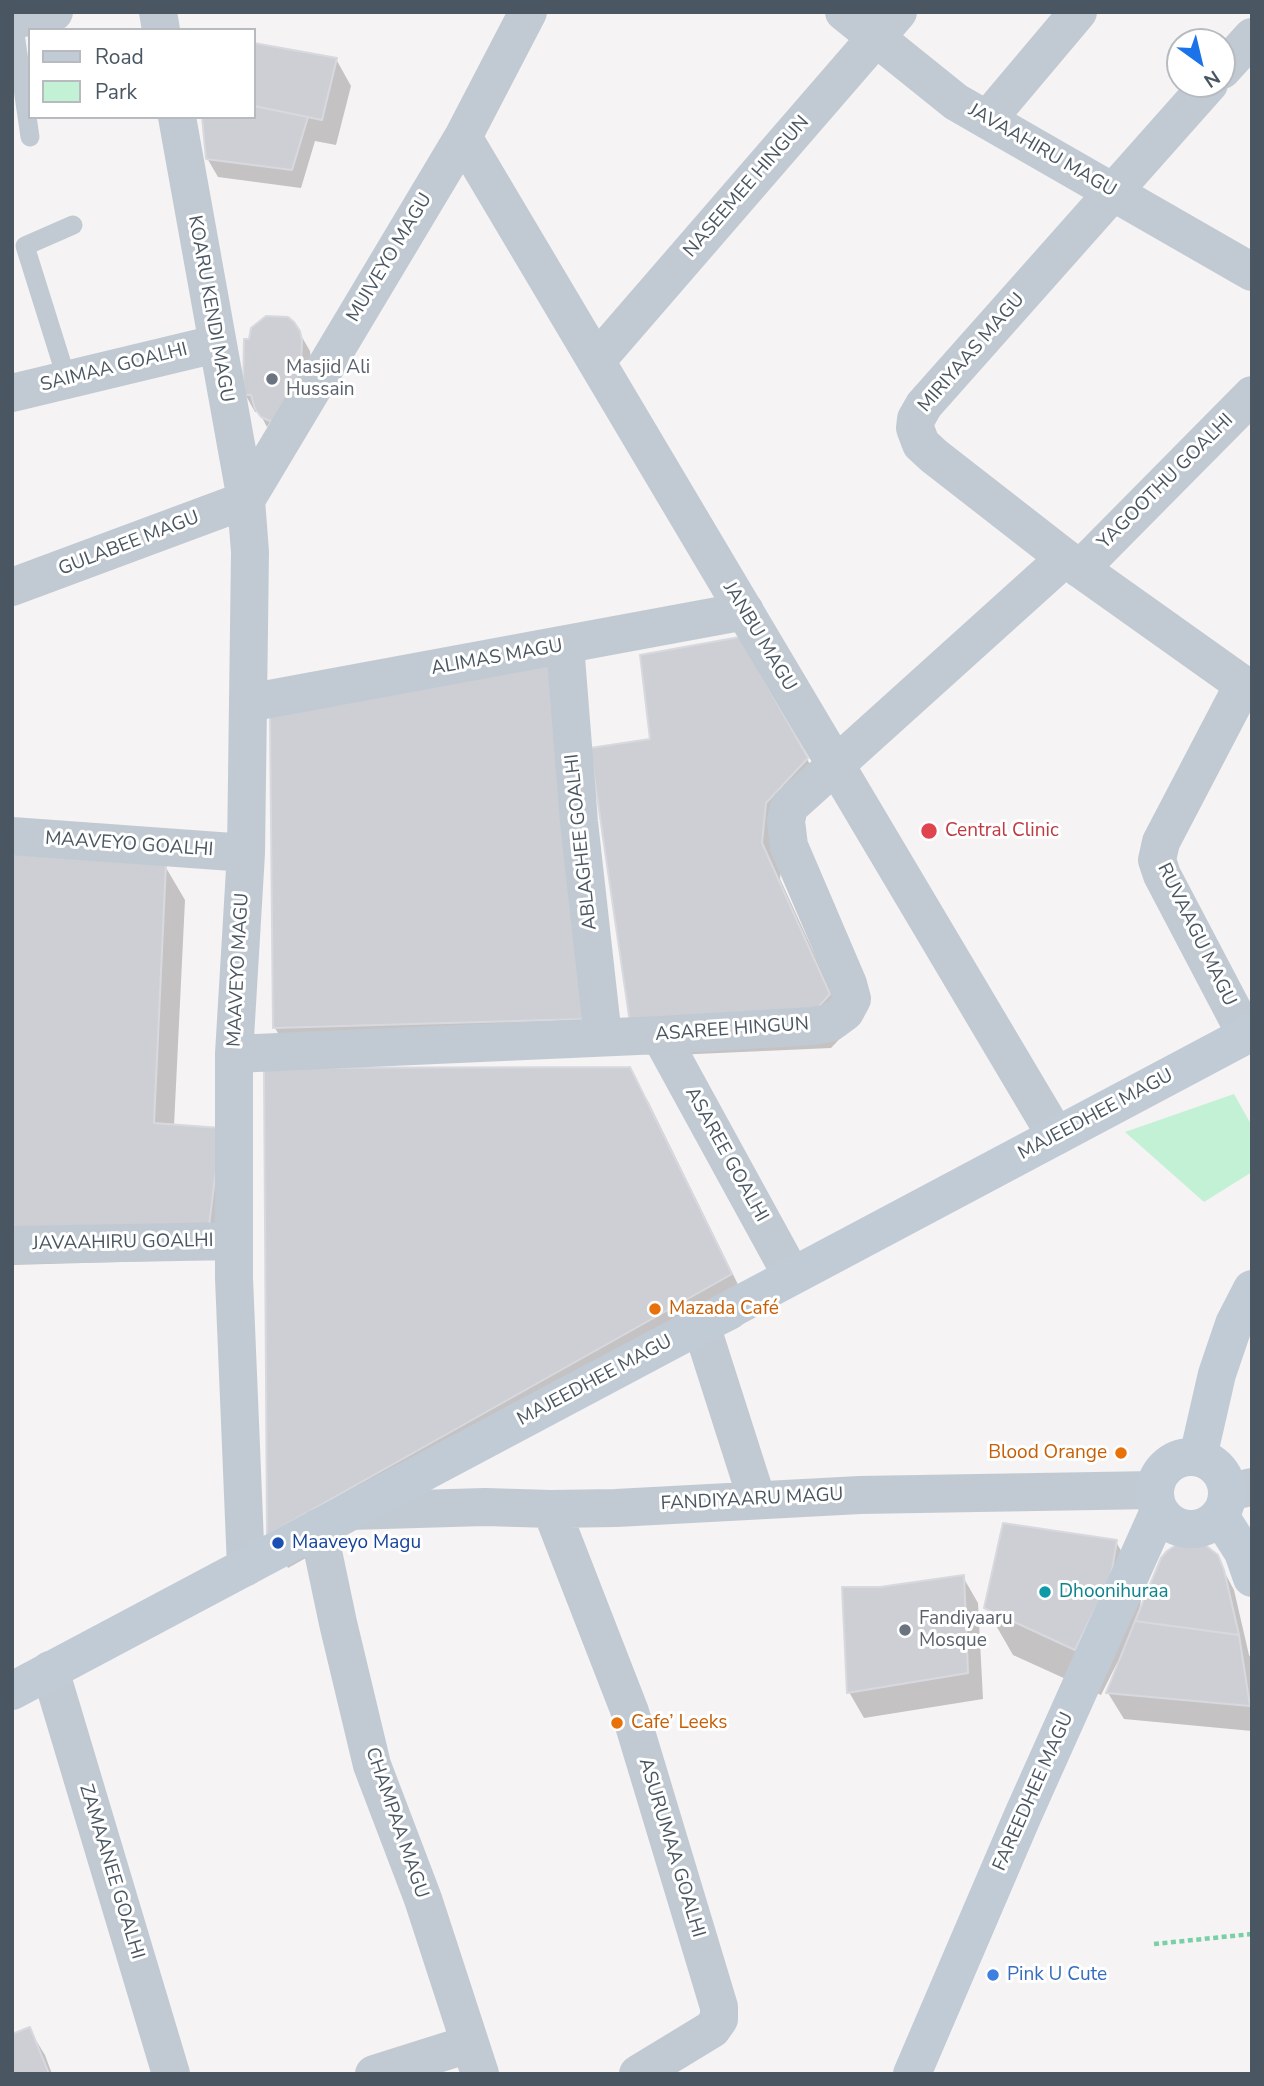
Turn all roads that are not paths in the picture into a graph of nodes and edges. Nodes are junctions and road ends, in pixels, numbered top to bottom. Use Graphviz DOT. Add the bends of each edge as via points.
graph roads {
  1 [pos="54,12"];
  2 [pos="528,12"];
  3 [pos="844,12"];
  4 [pos="1078,12"];
  5 [pos="13,20"];
  6 [pos="887,25"];
  7 [pos="1252,37"];
  8 [pos="1236,55"];
  9 [pos="1196,98"];
  10 [pos="177,119"];
  11 [pos="987,120"];
  12 [pos="30,137"];
  13 [pos="463,137"];
  14 [pos="1112,192"];
  15 [pos="73,225"];
  16 [pos="1252,272"];
  17 [pos="216,344"];
  18 [pos="596,361"];
  19 [pos="67,380"];
  20 [pos="12,393"];
  21 [pos="1252,395"];
  22 [pos="246,500"];
  23 [pos="1072,564"];
  24 [pos="12,587"];
  25 [pos="745,611"];
  26 [pos="565,645"];
  27 [pos="1247,688"];
  28 [pos="248,703"];
  29 [pos="835,765"];
  30 [pos="12,836"];
  31 [pos="246,853"];
  32 [pos="660,1035"];
  33 [pos="603,1038"];
  34 [pos="1250,1038"];
  35 [pos="234,1054"];
  36 [pos="1056,1136"];
  37 [pos="982,1187"];
  38 [pos="234,1241"];
  39 [pos="12,1245"];
  40 [pos="792,1276"];
  41 [pos="1252,1289"];
  42 [pos="701,1325"];
  43 [pos="1198,1457"];
  44 [pos="1233,1499"];
  45 [pos="757,1500"];
  46 [pos="1157,1500"];
  47 [pos="551,1509"];
  48 [pos="334,1520"];
  49 [pos="246,1567"];
  50 [pos="1252,1578"];
  51 [pos="50,1670"];
  52 [pos="12,1691"];
  53 [pos="474,2059"];
  54 [pos="171,2074"];
  55 [pos="374,2074"];
  56 [pos="638,2074"];
  57 [pos="912,2074"];
  1 -- 5 [label="street"];
  2 -- 13 [label="street, MUIVEYO MAGU"];
  3 -- 6 [label="street, JAVAAHIRU MAGU"];
  4 -- 11 [label="street"];
  5 -- 12 [label="lane"];
  6 -- 11 [label="street, JAVAAHIRU MAGU" via="956,102"];
  6 -- 18 [label="street, NASEEMEE HINGUN"];
  7 -- 8 [label="street"];
  9 -- 14 [label="street, MIRIYAAS MAGU"];
  10 -- 17 [label="street, KOARU KENDI MAGU"];
  11 -- 14 [label="street, JAVAAHIRU MAGU"];
  13 -- 18 [label="street, JANBU MAGU"];
  13 -- 22 [label="street, MUIVEYO MAGU"];
  14 -- 16 [label="street, JAVAAHIRU MAGU"];
  14 -- 23 [label="street, MIRIYAAS MAGU" via="924,405 915,428 920,444"];
  15 -- 19 [label="lane" via="25,246"];
  17 -- 19 [label="street, SAIMAA GOALHI"];
  17 -- 22 [label="street, KOARU KENDI MAGU"];
  18 -- 25 [label="street, JANBU MAGU"];
  19 -- 20 [label="street, SAIMAA GOALHI"];
  21 -- 23 [label="street, YAGOOTHU GOALHI"];
  22 -- 24 [label="street, GULABEE MAGU"];
  22 -- 28 [label="street, MAAVEYO MAGU"];
  23 -- 27 [label="street, MIRIYAAS MAGU"];
  23 -- 29 [label="street, ASAREE HINGUN"];
  25 -- 26 [label="street, ALIMAS MAGU"];
  25 -- 29 [label="street, JANBU MAGU"];
  26 -- 28 [label="street, ALIMAS MAGU"];
  26 -- 33 [label="street, ABLAGHEE GOALHI"];
  27 -- 34 [label="street, RUVAAGU MAGU" via="1161,842 1157,860"];
  28 -- 31 [label="street, MAAVEYO MAGU"];
  29 -- 32 [label="street, ASAREE HINGUN" via="789,807 786,821 789,846 848,984 852,999 845,1012 830,1023 812,1026"];
  29 -- 36 [label="street, JANBU MAGU"];
  30 -- 31 [label="street, MAAVEYO GOALHI"];
  31 -- 35 [label="street, MAAVEYO MAGU"];
  32 -- 33 [label="street, ASAREE HINGUN"];
  32 -- 40 [label="street, ASAREE GOALHI"];
  33 -- 35 [label="street, ASAREE HINGUN"];
  34 -- 36 [label="street, MAJEEDHEE MAGU"];
  35 -- 38 [label="street, MAAVEYO MAGU"];
  36 -- 40 [label="street, MAJEEDHEE MAGU"];
  37 -- 42 [label="street"];
  38 -- 39 [label="street, JAVAAHIRU GOALHI"];
  38 -- 49 [label="street, MAAVEYO MAGU"];
  40 -- 42 [label="street, MAJEEDHEE MAGU"];
  41 -- 43 [label="street" via="1217,1374"];
  42 -- 45 [label="street"];
  42 -- 48 [label="street, MAJEEDHEE MAGU"];
  43 -- 44 [label="street" via="1219,1470"];
  43 -- 46 [label="street" via="1167,1466 1157,1481"];
  44 -- 46 [label="street" via="1206,1528 1188,1531 1171,1524"];
  44 -- 50 [label="street"];
  45 -- 46 [label="street, FANDIYAARU MAGU" via="873,1494"];
  45 -- 47 [label="street, FANDIYAARU MAGU"];
  46 -- 57 [label="street, FAREEDHEE MAGU"];
  47 -- 48 [label="street, FANDIYAARU MAGU" via="485,1507"];
  47 -- 56 [label="street, ASURUMAA GOALHI" via="630,1712 719,2007 719,2020 712,2029"];
  48 -- 49 [label="street, MAJEEDHEE MAGU"];
  48 -- 53 [label="street, CHAMPAA MAGU" via="338,1623 372,1765 423,1899"];
  49 -- 51 [label="street, MAJEEDHEE MAGU"];
  51 -- 52 [label="street, MAJEEDHEE MAGU"];
  51 -- 54 [label="street, ZAMAANEE GOALHI"];
  53 -- 55 [label="street"];
}
